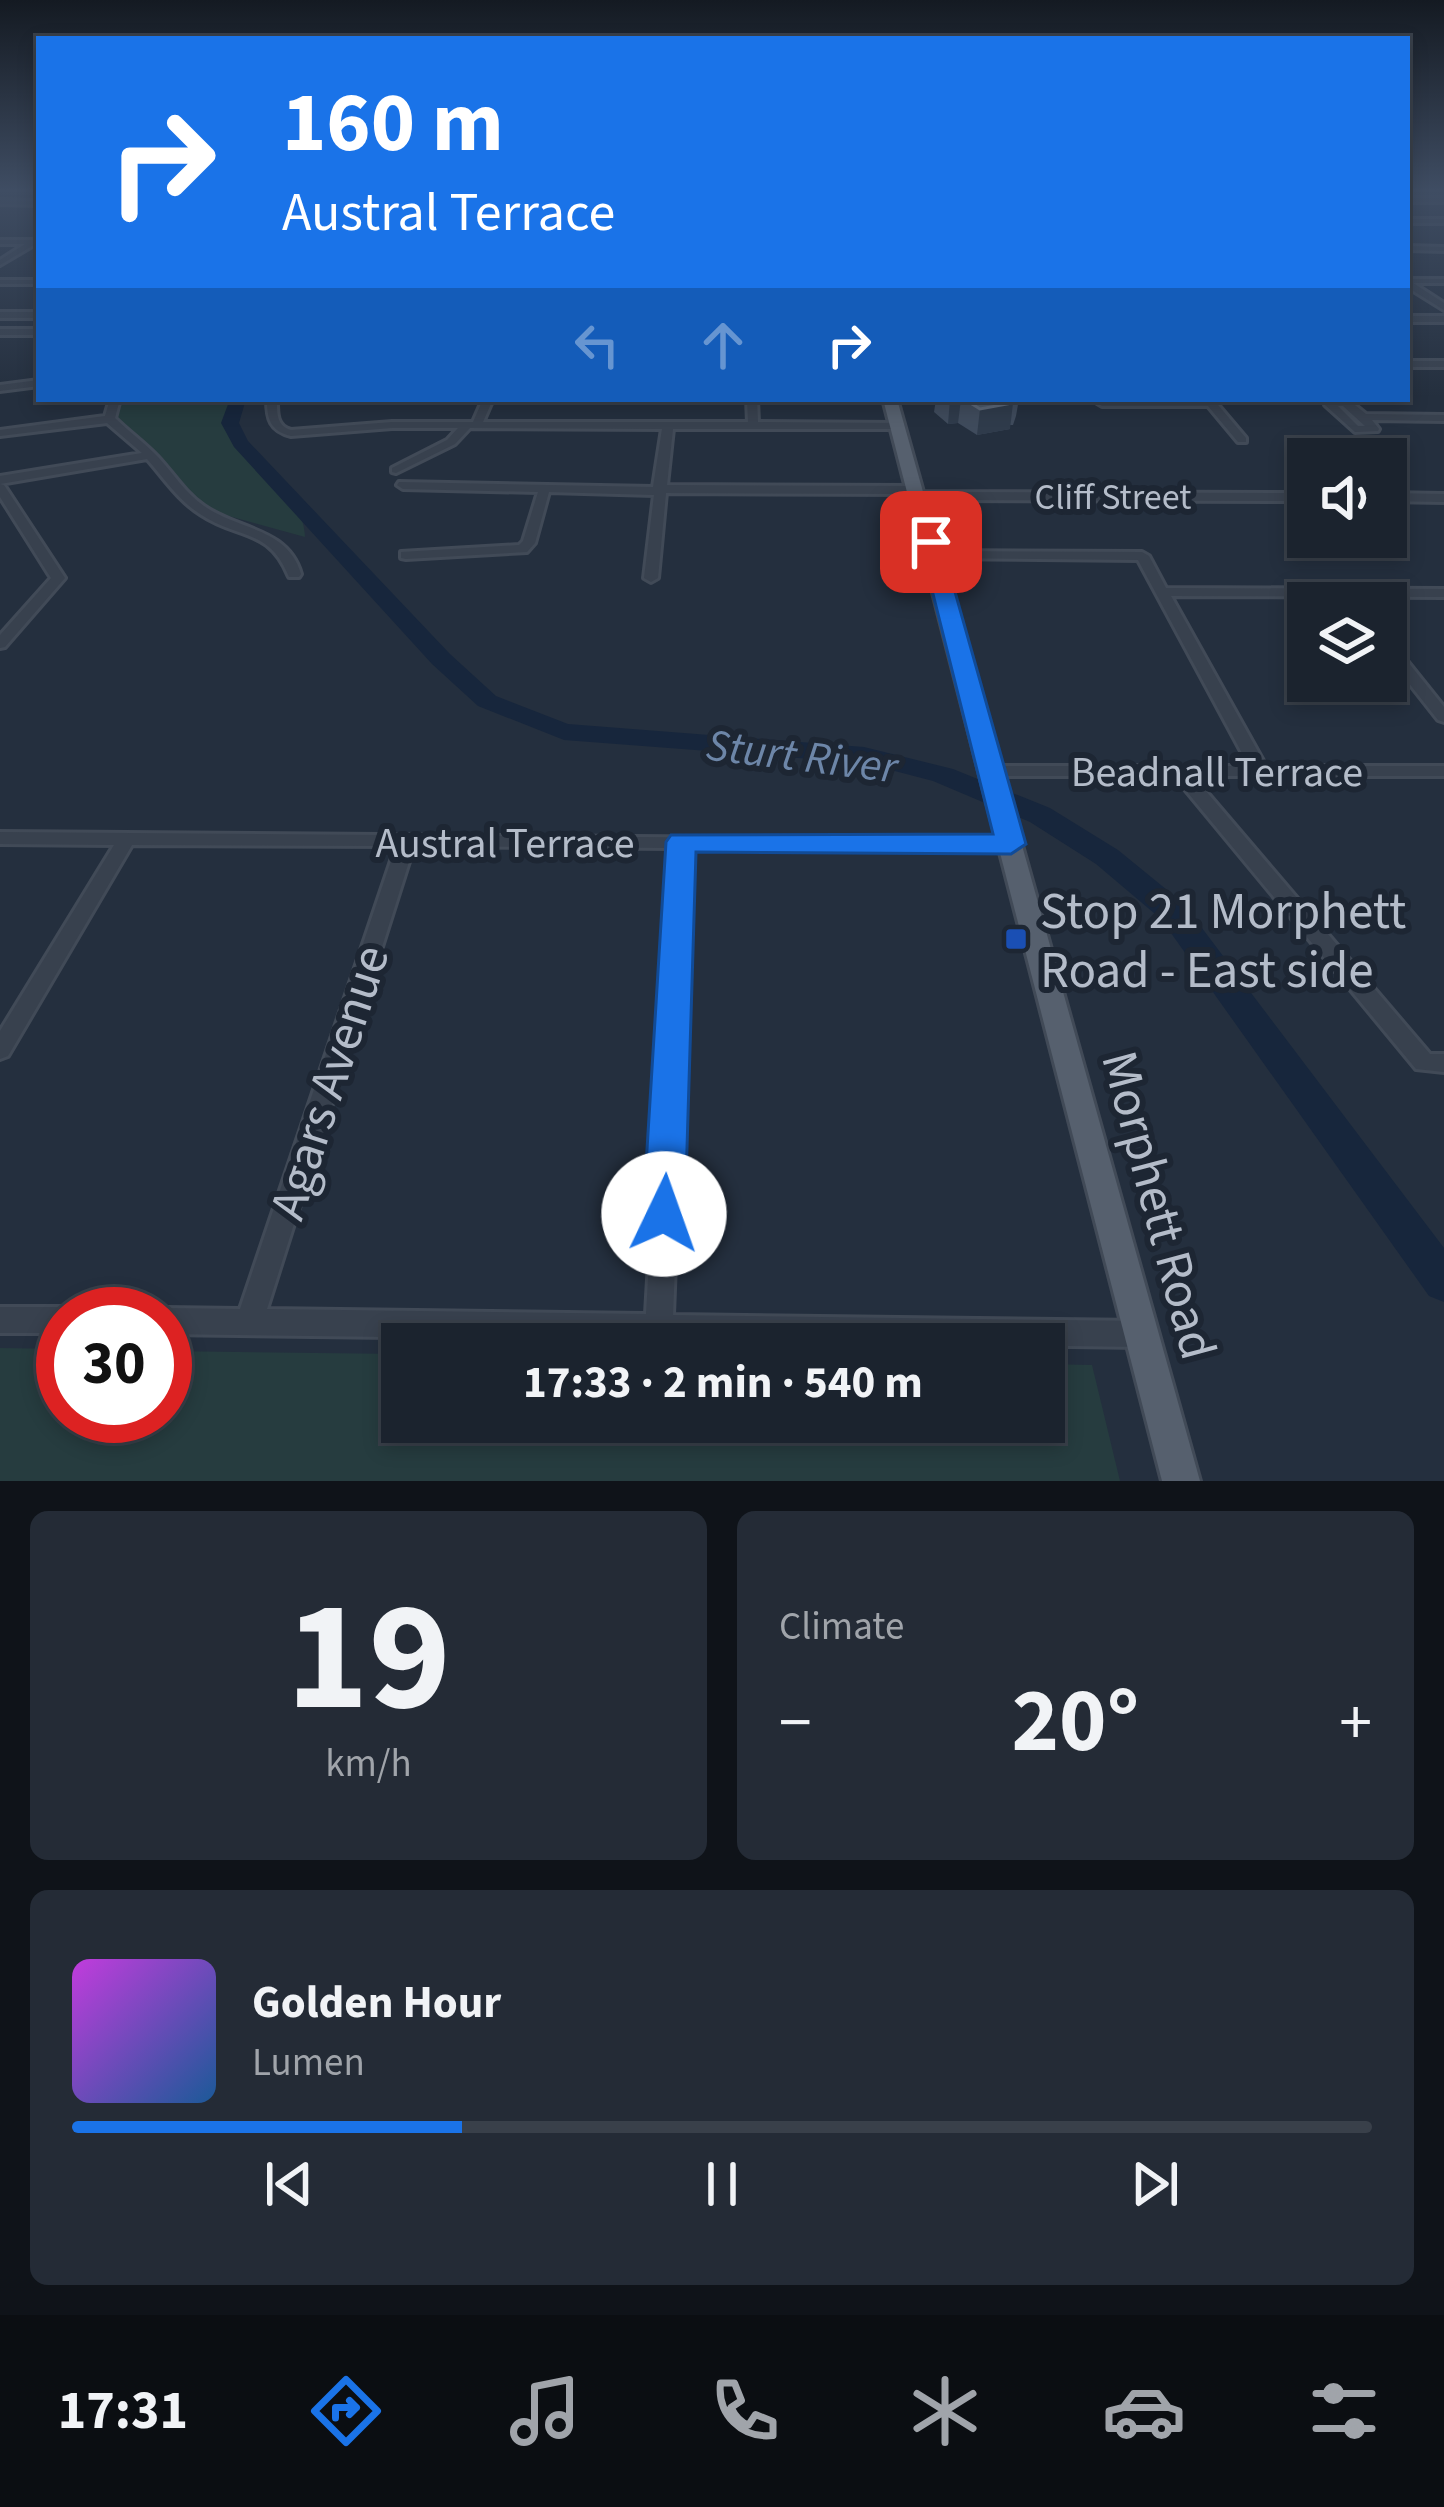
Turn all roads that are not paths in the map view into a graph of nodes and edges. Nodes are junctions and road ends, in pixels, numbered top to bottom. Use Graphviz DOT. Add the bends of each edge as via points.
graph roads {
  1 [pos="1444,281"];
  2 [pos="0,282"];
  3 [pos="36,282"];
  4 [pos="1410,282"];
  5 [pos="1410,284"];
  6 [pos="1444,307"];
  7 [pos="0,315"];
  8 [pos="36,315"];
  9 [pos="1410,319"];
  10 [pos="1444,319"];
  11 [pos="0,332"];
  12 [pos="23,332"];
  13 [pos="36,332"];
  14 [pos="0,348"];
  15 [pos="1410,364"];
  16 [pos="1444,364"];
  17 [pos="36,383"];
  18 [pos="0,388"];
  19 [pos="114,402"];
  20 [pos="272,402"];
  21 [pos="486,402"];
  22 [pos="752,402"];
  23 [pos="891,402"];
  24 [pos="1156,402"];
  25 [pos="1211,402"];
  26 [pos="1102,403"];
  27 [pos="1363,417"];
  28 [pos="1444,418"];
  29 [pos="110,419"];
  30 [pos="473,424"];
  31 [pos="668,425"];
  32 [pos="753,425"];
  33 [pos="897,426"];
  34 [pos="0,433"];
  35 [pos="1242,440"];
  36 [pos="150,455"];
  37 [pos="396,470"];
  38 [pos="403,485"];
  39 [pos="544,490"];
  40 [pos="658,490"];
  41 [pos="2,493"];
  42 [pos="917,493"];
  43 [pos="1287,497"];
  44 [pos="1407,497"];
  45 [pos="1444,498"];
  46 [pos="406,555"];
  47 [pos="934,556"];
  48 [pos="294,574"];
  49 [pos="651,578"];
  50 [pos="1162,592"];
  51 [pos="1444,593"];
  52 [pos="1407,595"];
  53 [pos="1287,596"];
  54 [pos="0,644"];
  55 [pos="1407,670"];
  56 [pos="1444,717"];
  57 [pos="1179,771"];
  58 [pos="1260,771"];
  59 [pos="1444,772"];
  60 [pos="992,776"];
  61 [pos="0,838"];
  62 [pos="126,840"];
  63 [pos="406,841"];
  64 [pos="682,842"];
  65 [pos="1011,844"];
  66 [pos="0,1050"];
  67 [pos="1434,1063"];
  68 [pos="0,1320"];
  69 [pos="36,1320"];
  70 [pos="192,1321"];
  71 [pos="249,1322"];
  72 [pos="659,1323"];
  73 [pos="381,1324"];
  74 [pos="1065,1333"];
  75 [pos="1142,1334"];
  76 [pos="1181,1481"];
  1 -- 4 [label="street"];
  2 -- 3 [label="street"];
  5 -- 6 [label="street"];
  7 -- 8 [label="street"];
  9 -- 10 [label="street"];
  11 -- 12 [label="street"];
  12 -- 13 [label="street"];
  12 -- 14 [label="street"];
  15 -- 16 [label="street"];
  17 -- 18 [label="street"];
  19 -- 29 [label="street"];
  20 -- 30 [label="street" via="272,419 291,433"];
  21 -- 30 [label="street"];
  22 -- 32 [label="street"];
  23 -- 33 [label="main road, Morphett Road"];
  24 -- 26 [label="street"];
  25 -- 35 [label="street"];
  27 -- 28 [label="street"];
  29 -- 34 [label="street"];
  29 -- 36 [label="street"];
  30 -- 31 [label="street"];
  30 -- 37 [label="street"];
  31 -- 32 [label="street"];
  31 -- 40 [label="street"];
  32 -- 33 [label="street"];
  33 -- 42 [label="main road, Morphett Road"];
  36 -- 41 [label="street"];
  36 -- 48 [label="street" via="181,496 282,546"];
  38 -- 39 [label="street, Cliff Street"];
  39 -- 40 [label="street, Cliff Street"];
  39 -- 46 [label="street" via="522,549"];
  40 -- 42 [label="street, Cliff Street"];
  40 -- 49 [label="street"];
  41 -- 54 [label="street" via="58,578"];
  42 -- 43 [label="street, Cliff Street"];
  42 -- 47 [label="main road, Morphett Road"];
  44 -- 45 [label="street"];
  47 -- 50 [label="street" via="1142,556"];
  47 -- 60 [label="main road, Morphett Road"];
  50 -- 53 [label="street"];
  50 -- 58 [label="street"];
  51 -- 52 [label="street"];
  55 -- 56 [label="street"];
  57 -- 58 [label="street, Beadnall Terrace"];
  57 -- 60 [label="street, Beadnall Terrace"];
  57 -- 67 [label="street"];
  58 -- 59 [label="street, Beadnall Terrace"];
  60 -- 65 [label="main road, Morphett Road"];
  61 -- 62 [label="street, Austral Terrace"];
  62 -- 63 [label="street, Austral Terrace"];
  62 -- 66 [label="street"];
  63 -- 64 [label="street, Austral Terrace"];
  63 -- 71 [label="street, Agars Avenue"];
  64 -- 65 [label="street, Austral Terrace"];
  64 -- 72 [label="street"];
  65 -- 75 [label="main road, Morphett Road"];
  68 -- 69 [label="street"];
  70 -- 71 [label="street"];
  71 -- 73 [label="street"];
  74 -- 75 [label="street"];
  75 -- 76 [label="main road, Morphett Road"];
}
